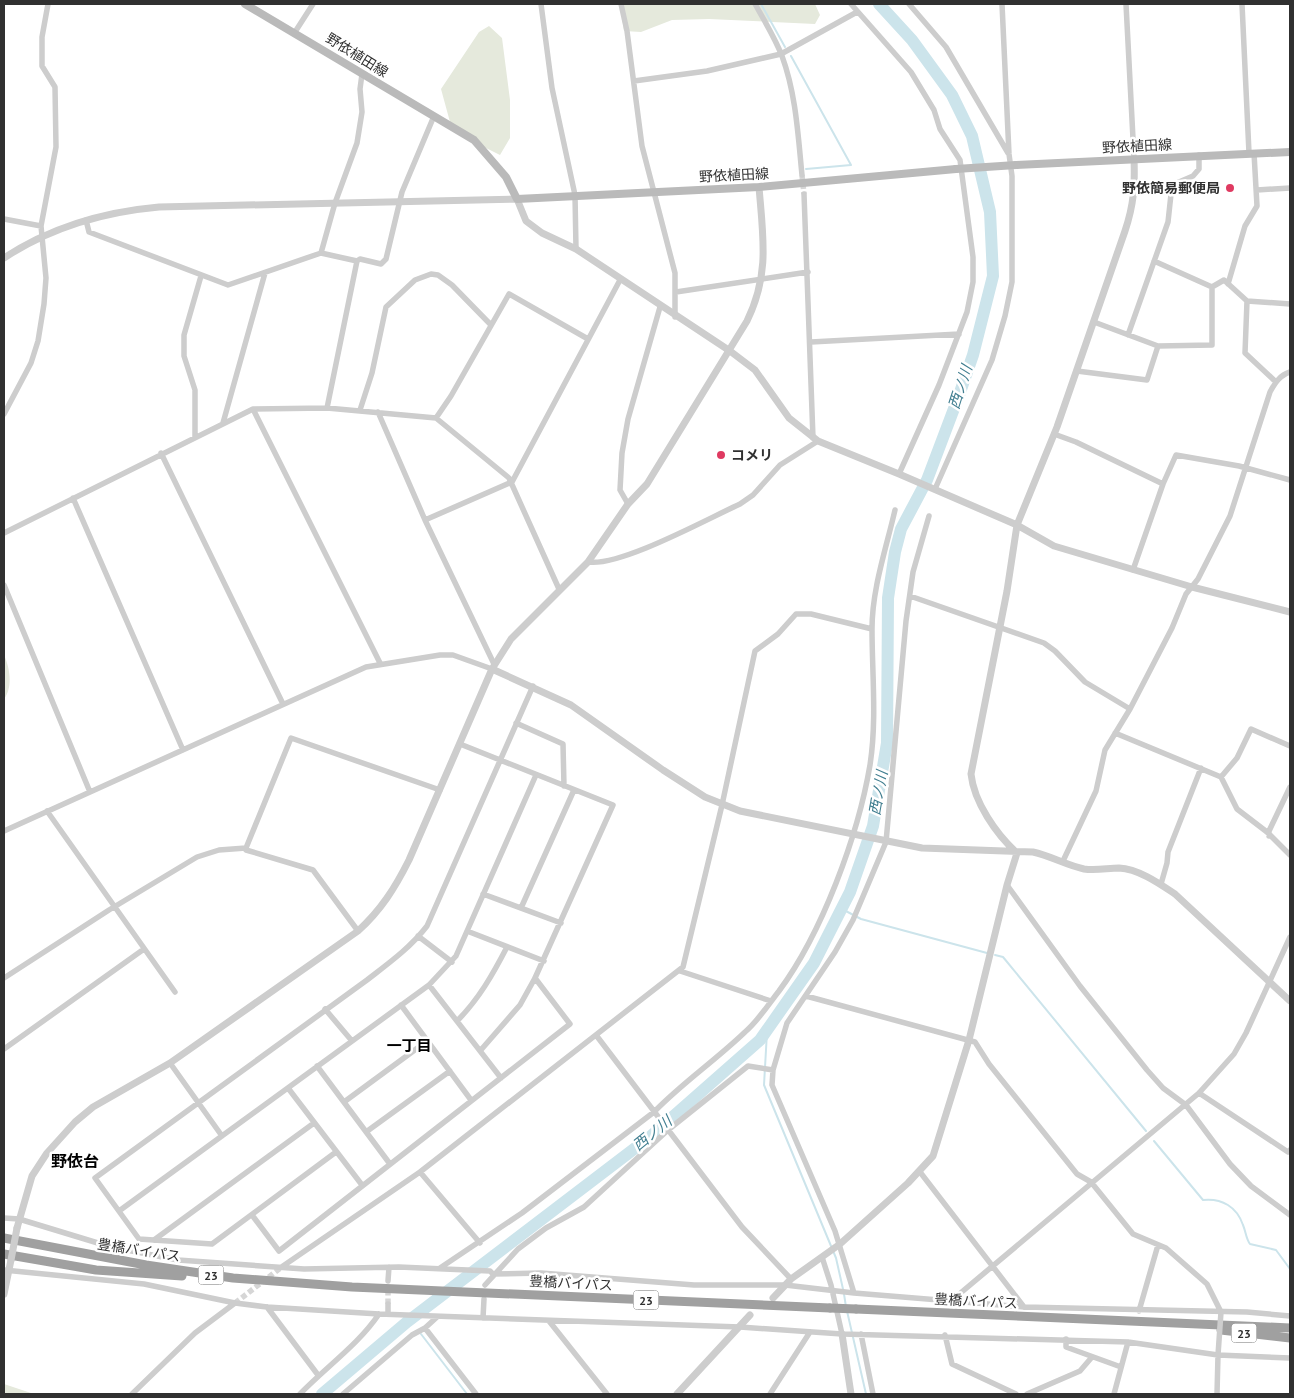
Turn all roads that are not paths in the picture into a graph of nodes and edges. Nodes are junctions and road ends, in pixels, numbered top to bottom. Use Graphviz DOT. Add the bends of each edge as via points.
graph roads {
  1 [pos="48,4"];
  2 [pos="245,4"];
  3 [pos="313,4"];
  4 [pos="542,4"];
  5 [pos="621,4"];
  6 [pos="755,4"];
  7 [pos="851,4"];
  8 [pos="908,4"];
  9 [pos="1002,4"];
  10 [pos="1126,4"];
  11 [pos="1242,4"];
  12 [pos="857,12"];
  13 [pos="295,32"];
  14 [pos="781,54"];
  15 [pos="362,74"];
  16 [pos="634,81"];
  17 [pos="434,116"];
  18 [pos="1290,152"];
  19 [pos="1251,153"];
  20 [pos="1009,154"];
  21 [pos="1199,155"];
  22 [pos="1134,158"];
  23 [pos="802,175"];
  24 [pos="759,187"];
  25 [pos="1290,188"];
  26 [pos="1257,190"];
  27 [pos="656,192"];
  28 [pos="804,194"];
  29 [pos="575,196"];
  30 [pos="517,199"];
  31 [pos="399,201"];
  32 [pos="335,203"];
  33 [pos="4,219"];
  34 [pos="86,220"];
  35 [pos="41,226"];
  36 [pos="41,236"];
  37 [pos="576,249"];
  38 [pos="321,253"];
  39 [pos="4,258"];
  40 [pos="356,261"];
  41 [pos="1154,261"];
  42 [pos="808,272"];
  43 [pos="265,273"];
  44 [pos="201,276"];
  45 [pos="762,279"];
  46 [pos="620,280"];
  47 [pos="1228,284"];
  48 [pos="1212,287"];
  49 [pos="676,292"];
  50 [pos="1247,301"];
  51 [pos="1290,304"];
  52 [pos="660,307"];
  53 [pos="675,317"];
  54 [pos="1094,322"];
  55 [pos="491,324"];
  56 [pos="959,334"];
  57 [pos="1128,335"];
  58 [pos="588,339"];
  59 [pos="811,342"];
  60 [pos="1158,346"];
  61 [pos="730,351"];
  62 [pos="1077,371"];
  63 [pos="1290,372"];
  64 [pos="1276,382"];
  65 [pos="327,408"];
  66 [pos="253,409"];
  67 [pos="360,410"];
  68 [pos="378,412"];
  69 [pos="4,414"];
  70 [pos="436,418"];
  71 [pos="223,423"];
  72 [pos="1054,434"];
  73 [pos="195,437"];
  74 [pos="816,440"];
  75 [pos="162,453"];
  76 [pos="1246,469"];
  77 [pos="899,474"];
  78 [pos="1290,480"];
  79 [pos="512,482"];
  80 [pos="1163,484"];
  81 [pos="935,489"];
  82 [pos="73,498"];
  83 [pos="628,504"];
  84 [pos="896,510"];
  85 [pos="929,516"];
  86 [pos="425,520"];
  87 [pos="1017,525"];
  88 [pos="4,533"];
  89 [pos="588,562"];
  90 [pos="1133,570"];
  91 [pos="4,585"];
  92 [pos="1192,587"];
  93 [pos="559,590"];
  94 [pos="910,596"];
  95 [pos="1290,612"];
  96 [pos="999,628"];
  97 [pos="872,629"];
  98 [pos="380,663"];
  99 [pos="493,667"];
  100 [pos="533,686"];
  101 [pos="283,704"];
  102 [pos="1130,709"];
  103 [pos="516,723"];
  104 [pos="1115,733"];
  105 [pos="460,744"];
  106 [pos="1290,746"];
  107 [pos="182,750"];
  108 [pos="499,760"];
  109 [pos="1201,768"];
  110 [pos="536,775"];
  111 [pos="1221,777"];
  112 [pos="564,786"];
  113 [pos="1290,787"];
  114 [pos="440,790"];
  115 [pos="574,790"];
  116 [pos="90,792"];
  117 [pos="722,805"];
  118 [pos="47,812"];
  119 [pos="4,831"];
  120 [pos="852,833"];
  121 [pos="1269,836"];
  122 [pos="886,842"];
  123 [pos="246,848"];
  124 [pos="1017,853"];
  125 [pos="1290,855"];
  126 [pos="1063,861"];
  127 [pos="1161,884"];
  128 [pos="1007,885"];
  129 [pos="484,894"];
  130 [pos="116,906"];
  131 [pos="521,908"];
  132 [pos="561,923"];
  133 [pos="358,931"];
  134 [pos="467,931"];
  135 [pos="418,936"];
  136 [pos="1290,938"];
  137 [pos="507,947"];
  138 [pos="144,948"];
  139 [pos="544,961"];
  140 [pos="452,962"];
  141 [pos="680,970"];
  142 [pos="4,978"];
  143 [pos="535,978"];
  144 [pos="1269,983"];
  145 [pos="429,985"];
  146 [pos="176,992"];
  147 [pos="806,996"];
  148 [pos="771,1001"];
  149 [pos="1290,1002"];
  150 [pos="401,1005"];
  151 [pos="325,1009"];
  152 [pos="457,1021"];
  153 [pos="596,1035"];
  154 [pos="969,1040"];
  155 [pos="352,1041"];
  156 [pos="427,1041"];
  157 [pos="4,1049"];
  158 [pos="480,1051"];
  159 [pos="170,1063"];
  160 [pos="317,1066"];
  161 [pos="771,1070"];
  162 [pos="450,1071"];
  163 [pos="501,1078"];
  164 [pos="288,1088"];
  165 [pos="1199,1093"];
  166 [pos="471,1100"];
  167 [pos="197,1102"];
  168 [pos="344,1102"];
  169 [pos="1186,1105"];
  170 [pos="654,1112"];
  171 [pos="314,1123"];
  172 [pos="668,1130"];
  173 [pos="366,1132"];
  174 [pos="222,1136"];
  175 [pos="1290,1150"];
  176 [pos="336,1152"];
  177 [pos="390,1164"];
  178 [pos="420,1172"];
  179 [pos="920,1172"];
  180 [pos="1091,1182"];
  181 [pos="362,1185"];
  182 [pos="119,1211"];
  183 [pos="252,1215"];
  184 [pos="1290,1215"];
  185 [pos="4,1218"];
  186 [pos="20,1219"];
  187 [pos="4,1238"];
  188 [pos="154,1240"];
  189 [pos="480,1243"];
  190 [pos="1158,1245"];
  191 [pos="838,1246"];
  192 [pos="824,1256"];
  193 [pos="7,1257"];
  194 [pos="992,1264"];
  195 [pos="283,1266"];
  196 [pos="389,1267"];
  197 [pos="443,1269"];
  198 [pos="6,1270"];
  199 [pos="492,1272"];
  200 [pos="233,1278"];
  201 [pos="791,1279"];
  202 [pos="388,1281"];
  203 [pos="485,1285"];
  204 [pos="785,1285"];
  205 [pos="835,1291"];
  206 [pos="851,1293"];
  207 [pos="4,1294"];
  208 [pos="773,1298"];
  209 [pos="484,1299"];
  210 [pos="951,1301"];
  211 [pos="235,1303"];
  212 [pos="388,1304"];
  213 [pos="267,1307"];
  214 [pos="1024,1307"];
  215 [pos="1139,1311"];
  216 [pos="1221,1312"];
  217 [pos="379,1314"];
  218 [pos="388,1314"];
  219 [pos="750,1315"];
  220 [pos="1290,1316"];
  221 [pos="437,1317"];
  222 [pos="483,1318"];
  223 [pos="549,1321"];
  224 [pos="1199,1325"];
  225 [pos="740,1327"];
  226 [pos="1290,1327"];
  227 [pos="425,1328"];
  228 [pos="810,1332"];
  229 [pos="844,1334"];
  230 [pos="858,1334"];
  231 [pos="945,1335"];
  232 [pos="1290,1338"];
  233 [pos="1066,1340"];
  234 [pos="1128,1342"];
  235 [pos="1218,1355"];
  236 [pos="1092,1357"];
  237 [pos="1290,1358"];
  238 [pos="1121,1366"];
  239 [pos="318,1375"];
  240 [pos="132,1394"];
  241 [pos="300,1394"];
  242 [pos="343,1394"];
  243 [pos="476,1394"];
  244 [pos="607,1394"];
  245 [pos="677,1394"];
  246 [pos="770,1394"];
  247 [pos="851,1394"];
  248 [pos="874,1394"];
  249 [pos="1016,1394"];
  250 [pos="1028,1394"];
  251 [pos="1114,1394"];
  252 [pos="1217,1394"];
  1 -- 35 [label="street" via="42,37 42,66 55,86 56,146"];
  2 -- 13 [label="main road, 野依植田線"];
  3 -- 13 [label="street"];
  4 -- 29 [label="street" via="552,88"];
  5 -- 16 [label="street"];
  6 -- 14 [label="street"];
  7 -- 12 [label="street"];
  8 -- 20 [label="street" via="946,47"];
  9 -- 20 [label="street"];
  10 -- 22 [label="street"];
  11 -- 19 [label="street"];
  12 -- 14 [label="street"];
  12 -- 56 [label="street" via="911,72 960,160 973,257 973,282"];
  13 -- 15 [label="main road, 野依植田線"];
  14 -- 16 [label="street" via="707,71"];
  14 -- 23 [label="street" via="793,95"];
  15 -- 17 [label="main road, 野依植田線"];
  15 -- 32 [label="street" via="362,112 357,143"];
  16 -- 27 [label="street" via="642,146"];
  17 -- 30 [label="main road, 野依植田線" via="474,140 506,177"];
  17 -- 31 [label="street"];
  18 -- 19 [label="main road, 野依植田線"];
  19 -- 21 [label="main road, 野依植田線"];
  19 -- 26 [label="street"];
  20 -- 81 [label="street" via="1012,282 1005,316 992,360"];
  21 -- 22 [label="main road, 野依植田線"];
  21 -- 41 [label="street" via="1199,169 1193,176 1172,185 1168,222"];
  22 -- 24 [label="main road, 野依植田線, bridge" via="956,169"];
  22 -- 54 [label="street" via="1136,184 1133,207"];
  24 -- 27 [label="main road, 野依植田線"];
  24 -- 45 [label="street" via="765,250"];
  25 -- 26 [label="street"];
  26 -- 47 [label="street" via="1257,206 1245,226"];
  27 -- 29 [label="main road, 野依植田線"];
  27 -- 49 [label="street" via="675,273"];
  28 -- 42 [label="street"];
  29 -- 30 [label="main road, 野依植田線"];
  29 -- 37 [label="street"];
  30 -- 31 [label="street"];
  30 -- 37 [label="street" via="526,221 542,233"];
  31 -- 32 [label="street"];
  31 -- 40 [label="street" via="384,262"];
  32 -- 34 [label="street" via="159,207"];
  32 -- 38 [label="street"];
  33 -- 35 [label="street"];
  34 -- 36 [label="street"];
  34 -- 44 [label="street" via="89,232"];
  35 -- 36 [label="street"];
  36 -- 39 [label="street"];
  36 -- 69 [label="street" via="46,278 38,341 25,376"];
  37 -- 46 [label="street"];
  38 -- 40 [label="street"];
  38 -- 43 [label="street"];
  40 -- 65 [label="street"];
  41 -- 48 [label="street"];
  41 -- 57 [label="street"];
  42 -- 45 [label="street"];
  42 -- 59 [label="street"];
  43 -- 44 [label="street" via="228,285"];
  43 -- 71 [label="street"];
  44 -- 73 [label="street" via="184,335 184,356 195,390"];
  45 -- 49 [label="street"];
  45 -- 61 [label="street" via="756,302"];
  46 -- 52 [label="street"];
  46 -- 58 [label="street"];
  47 -- 48 [label="street" via="1224,280"];
  47 -- 50 [label="street"];
  48 -- 60 [label="street" via="1212,345"];
  49 -- 53 [label="street"];
  50 -- 51 [label="street"];
  50 -- 64 [label="street" via="1245,353"];
  52 -- 53 [label="street"];
  52 -- 83 [label="street" via="628,419 622,453 620,490"];
  53 -- 61 [label="street"];
  54 -- 57 [label="street"];
  54 -- 62 [label="street"];
  55 -- 58 [label="street" via="509,294"];
  55 -- 67 [label="street" via="438,275 415,280 386,307 372,373"];
  55 -- 70 [label="street"];
  56 -- 59 [label="street"];
  56 -- 77 [label="street"];
  57 -- 60 [label="street"];
  58 -- 79 [label="street"];
  59 -- 74 [label="street"];
  60 -- 62 [label="street" via="1147,380"];
  61 -- 74 [label="street" via="755,370 789,418"];
  61 -- 83 [label="street" via="647,484"];
  62 -- 72 [label="street"];
  63 -- 64 [label="street"];
  64 -- 76 [label="street" via="1258,426"];
  65 -- 66 [label="street"];
  65 -- 67 [label="street"];
  66 -- 71 [label="street"];
  66 -- 98 [label="street"];
  67 -- 68 [label="street"];
  68 -- 70 [label="street"];
  68 -- 86 [label="street"];
  70 -- 79 [label="street"];
  71 -- 73 [label="street"];
  72 -- 80 [label="street"];
  72 -- 87 [label="street"];
  73 -- 75 [label="street"];
  74 -- 77 [label="street"];
  74 -- 89 [label="street" via="780,465 753,495 740,504 610,561"];
  75 -- 82 [label="street"];
  75 -- 101 [label="street"];
  76 -- 78 [label="street"];
  76 -- 80 [label="street" via="1176,456"];
  76 -- 92 [label="street" via="1230,516"];
  77 -- 81 [label="street"];
  79 -- 86 [label="street"];
  79 -- 93 [label="street"];
  80 -- 90 [label="street"];
  81 -- 87 [label="street"];
  82 -- 88 [label="street"];
  82 -- 107 [label="street"];
  83 -- 89 [label="street"];
  84 -- 97 [label="street" via="876,588"];
  85 -- 94 [label="street" via="913,572"];
  86 -- 99 [label="street"];
  87 -- 90 [label="street" via="1054,546"];
  87 -- 96 [label="street"];
  89 -- 93 [label="street"];
  90 -- 92 [label="street"];
  91 -- 116 [label="street"];
  92 -- 95 [label="street"];
  92 -- 102 [label="street"];
  93 -- 99 [label="street" via="511,638"];
  94 -- 96 [label="street"];
  94 -- 122 [label="street"];
  96 -- 102 [label="street" via="1055,650 1085,682"];
  96 -- 124 [label="street" via="971,774 976,795 1007,844"];
  97 -- 117 [label="street" via="811,614 796,614 778,634 755,651"];
  97 -- 120 [label="street" via="873,735 870,764"];
  98 -- 99 [label="street" via="453,655"];
  98 -- 101 [label="street"];
  99 -- 100 [label="street"];
  99 -- 105 [label="street"];
  100 -- 103 [label="street"];
  100 -- 117 [label="street" via="579,710 628,748"];
  101 -- 107 [label="street"];
  102 -- 104 [label="street"];
  103 -- 108 [label="street"];
  103 -- 112 [label="street" via="563,744"];
  104 -- 109 [label="street"];
  104 -- 126 [label="street" via="1105,750 1096,791"];
  105 -- 108 [label="street"];
  105 -- 114 [label="street"];
  106 -- 111 [label="street" via="1251,729 1237,758"];
  107 -- 116 [label="street"];
  108 -- 110 [label="street"];
  108 -- 135 [label="street" via="427,926"];
  109 -- 111 [label="street"];
  109 -- 127 [label="street" via="1168,852"];
  110 -- 112 [label="street"];
  110 -- 129 [label="street"];
  111 -- 121 [label="street" via="1237,809"];
  112 -- 115 [label="street"];
  113 -- 121 [label="street"];
  114 -- 123 [label="street" via="291,738"];
  114 -- 133 [label="street" via="394,890 376,915"];
  115 -- 131 [label="street"];
  115 -- 132 [label="street" via="613,805"];
  116 -- 118 [label="street"];
  117 -- 120 [label="street"];
  117 -- 141 [label="street" via="686,962"];
  118 -- 119 [label="street"];
  118 -- 130 [label="street"];
  120 -- 122 [label="street"];
  120 -- 148 [label="street" via="842,868 818,922"];
  121 -- 125 [label="street"];
  122 -- 124 [label="street" via="922,848"];
  122 -- 147 [label="street" via="853,920"];
  123 -- 130 [label="street" via="204,853"];
  123 -- 133 [label="street" via="313,870"];
  124 -- 126 [label="street" via="1049,855"];
  124 -- 128 [label="street"];
  126 -- 127 [label="street" via="1086,869 1126,869"];
  127 -- 144 [label="street" via="1176,894"];
  128 -- 154 [label="street"];
  128 -- 169 [label="street" via="1080,986 1147,1070 1163,1088"];
  129 -- 131 [label="street"];
  129 -- 134 [label="street"];
  130 -- 138 [label="street"];
  130 -- 142 [label="street"];
  131 -- 132 [label="street"];
  132 -- 139 [label="street"];
  133 -- 159 [label="street"];
  134 -- 137 [label="street"];
  134 -- 140 [label="street"];
  135 -- 140 [label="street"];
  135 -- 151 [label="street" via="405,950"];
  136 -- 144 [label="street"];
  137 -- 139 [label="street"];
  137 -- 152 [label="street" via="473,1006"];
  138 -- 146 [label="street"];
  138 -- 157 [label="street"];
  139 -- 143 [label="street"];
  140 -- 145 [label="street"];
  141 -- 148 [label="street"];
  141 -- 153 [label="street"];
  143 -- 158 [label="street" via="520,1005"];
  143 -- 163 [label="street" via="570,1024"];
  144 -- 149 [label="street"];
  144 -- 165 [label="street" via="1234,1054"];
  145 -- 150 [label="street"];
  145 -- 152 [label="street"];
  147 -- 154 [label="street"];
  147 -- 161 [label="street" via="787,1023"];
  148 -- 170 [label="street" via="747,1031"];
  150 -- 155 [label="street"];
  150 -- 156 [label="street"];
  151 -- 155 [label="street"];
  151 -- 167 [label="street"];
  152 -- 158 [label="street"];
  153 -- 170 [label="street"];
  153 -- 178 [label="street"];
  154 -- 179 [label="street" via="939,1139"];
  154 -- 180 [label="street" via="976,1042 989,1064 1077,1174"];
  155 -- 160 [label="street"];
  156 -- 162 [label="street"];
  156 -- 168 [label="street"];
  158 -- 163 [label="street"];
  159 -- 167 [label="street"];
  159 -- 186 [label="street" via="93,1108 62,1134 32,1176"];
  160 -- 164 [label="street"];
  160 -- 168 [label="street"];
  161 -- 172 [label="street" via="748,1066"];
  161 -- 191 [label="street" via="772,1085"];
  162 -- 166 [label="street"];
  162 -- 173 [label="street"];
  163 -- 166 [label="street"];
  164 -- 171 [label="street"];
  164 -- 174 [label="street"];
  165 -- 169 [label="street"];
  165 -- 175 [label="street" via="1288,1152"];
  166 -- 177 [label="street"];
  167 -- 174 [label="street"];
  167 -- 182 [label="street" via="95,1178"];
  168 -- 173 [label="street"];
  169 -- 180 [label="street"];
  169 -- 184 [label="street" via="1230,1164 1251,1186"];
  170 -- 172 [label="street"];
  170 -- 189 [label="street"];
  171 -- 176 [label="street"];
  171 -- 188 [label="street"];
  172 -- 199 [label="street" via="584,1207 546,1228"];
  172 -- 201 [label="street" via="742,1227"];
  173 -- 177 [label="street"];
  174 -- 182 [label="street"];
  176 -- 181 [label="street"];
  176 -- 183 [label="street"];
  177 -- 181 [label="street"];
  178 -- 189 [label="street"];
  178 -- 195 [label="street"];
  179 -- 191 [label="street"];
  179 -- 194 [label="street"];
  180 -- 190 [label="street" via="1133,1234"];
  180 -- 194 [label="street"];
  181 -- 183 [label="street" via="279,1251"];
  182 -- 188 [label="street" via="138,1239"];
  183 -- 188 [label="street" via="212,1244"];
  185 -- 186 [label="street"];
  186 -- 193 [label="street, bridge"];
  186 -- 195 [label="street" via="111,1247 162,1258 220,1265"];
  187 -- 200 [label="highway, 豊橋バイパス / 23" via="108,1259"];
  189 -- 197 [label="street"];
  190 -- 215 [label="street"];
  190 -- 216 [label="street" via="1166,1248 1207,1284"];
  191 -- 192 [label="street"];
  191 -- 206 [label="street"];
  192 -- 201 [label="street"];
  192 -- 205 [label="street"];
  193 -- 198 [label="street"];
  193 -- 200 [label="highway, 23" via="96,1270"];
  194 -- 210 [label="street"];
  194 -- 214 [label="street"];
  195 -- 196 [label="street" via="304,1269"];
  196 -- 197 [label="street"];
  196 -- 202 [label="street"];
  197 -- 199 [label="street"];
  198 -- 207 [label="street"];
  198 -- 211 [label="street" via="144,1284"];
  199 -- 203 [label="street"];
  199 -- 204 [label="street" via="694,1285"];
  200 -- 224 [label="highway, 豊橋バイパス / 23, bridge" via="462,1292"];
  201 -- 204 [label="street"];
  204 -- 205 [label="street"];
  204 -- 208 [label="street"];
  205 -- 206 [label="street"];
  205 -- 229 [label="street"];
  206 -- 210 [label="street"];
  209 -- 222 [label="street"];
  210 -- 214 [label="street"];
  211 -- 213 [label="street"];
  211 -- 240 [label="street" via="195,1333"];
  212 -- 218 [label="street"];
  213 -- 217 [label="street"];
  213 -- 239 [label="street"];
  214 -- 215 [label="street"];
  215 -- 216 [label="street"];
  216 -- 220 [label="street"];
  216 -- 235 [label="street, bridge"];
  217 -- 218 [label="street"];
  217 -- 239 [label="street" via="366,1333"];
  218 -- 221 [label="street"];
  219 -- 225 [label="street"];
  221 -- 222 [label="street"];
  221 -- 227 [label="street"];
  222 -- 223 [label="street"];
  223 -- 225 [label="street"];
  223 -- 244 [label="street"];
  224 -- 226 [label="highway, 豊橋バイパス / 23"];
  224 -- 232 [label="highway, 23"];
  225 -- 228 [label="street"];
  225 -- 245 [label="street"];
  227 -- 242 [label="street" via="412,1335"];
  227 -- 243 [label="street"];
  228 -- 229 [label="street"];
  228 -- 246 [label="street"];
  229 -- 230 [label="street"];
  229 -- 247 [label="street"];
  230 -- 231 [label="street"];
  230 -- 248 [label="street"];
  231 -- 233 [label="street"];
  231 -- 249 [label="street" via="952,1364"];
  233 -- 234 [label="street"];
  233 -- 236 [label="street" via="1066,1347"];
  234 -- 235 [label="street"];
  234 -- 238 [label="street"];
  235 -- 237 [label="street"];
  235 -- 252 [label="street"];
  236 -- 238 [label="street"];
  236 -- 250 [label="street" via="1080,1371"];
  238 -- 251 [label="street"];
  239 -- 241 [label="street"];
}
